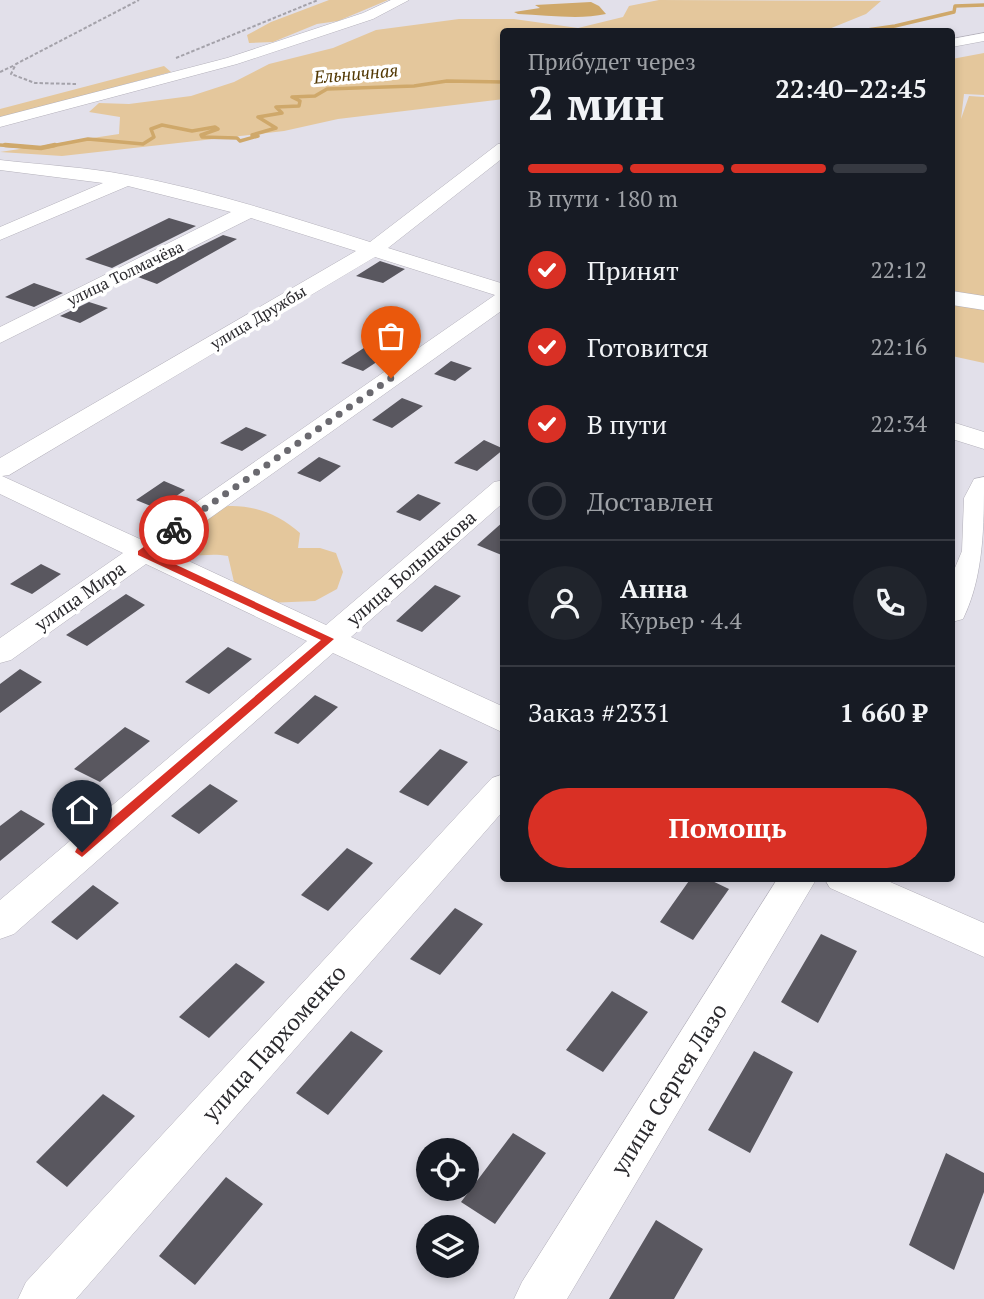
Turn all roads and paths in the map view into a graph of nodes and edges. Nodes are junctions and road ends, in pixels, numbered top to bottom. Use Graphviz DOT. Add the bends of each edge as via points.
graph roads {
  1 [pos="139,0"];
  2 [pos="318,0"];
  3 [pos="402,0"];
  4 [pos="984,37"];
  5 [pos="955,42"];
  6 [pos="172,59"];
  7 [pos="16,64"];
  8 [pos="0,72"];
  9 [pos="80,84"];
  10 [pos="0,122"];
  11 [pos="500,151"];
  12 [pos="0,165"];
  13 [pos="126,180"];
  14 [pos="249,211"];
  15 [pos="0,233"];
  16 [pos="371,251"];
  17 [pos="500,289"];
  18 [pos="955,298"];
  19 [pos="500,302"];
  20 [pos="984,303"];
  21 [pos="0,335"];
  22 [pos="955,431"];
  23 [pos="984,441"];
  24 [pos="0,469"];
  25 [pos="0,484"];
  26 [pos="984,485"];
  27 [pos="500,491"];
  28 [pos="142,553"];
  29 [pos="955,604"];
  30 [pos="328,639"];
  31 [pos="0,653"];
  32 [pos="500,719"];
  33 [pos="500,792"];
  34 [pos="796,882"];
  35 [pos="852,882"];
  36 [pos="0,923"];
  37 [pos="984,941"];
  38 [pos="43,1299"];
  39 [pos="539,1299"];
  1 -- 7 [label="path"];
  2 -- 6 [label="path"];
  3 -- 10 [label="street" via="368,16 232,61"];
  4 -- 5 [label="street"];
  7 -- 8 [label="path"];
  7 -- 9 [label="path" via="11,74 20,80"];
  11 -- 16 [label="street, улица Дружбы"];
  12 -- 13 [label="street"];
  13 -- 14 [label="street"];
  13 -- 15 [label="street"];
  14 -- 16 [label="street"];
  14 -- 21 [label="street, улица Толмачёва"];
  16 -- 17 [label="street"];
  16 -- 24 [label="street, улица Дружбы"];
  18 -- 20 [label="street"];
  19 -- 28 [label="street, улица Мира"];
  22 -- 23 [label="street"];
  25 -- 28 [label="street"];
  26 -- 29 [label="street" via="978,498 976,551"];
  27 -- 30 [label="street, улица Большакова"];
  28 -- 30 [label="street"];
  28 -- 31 [label="street, улица Мира"];
  30 -- 32 [label="street"];
  30 -- 36 [label="street, улица Большакова"];
  33 -- 38 [label="street, улица Пархоменко"];
  34 -- 39 [label="street, улица Сергея Лазо"];
  35 -- 37 [label="street"];
}
